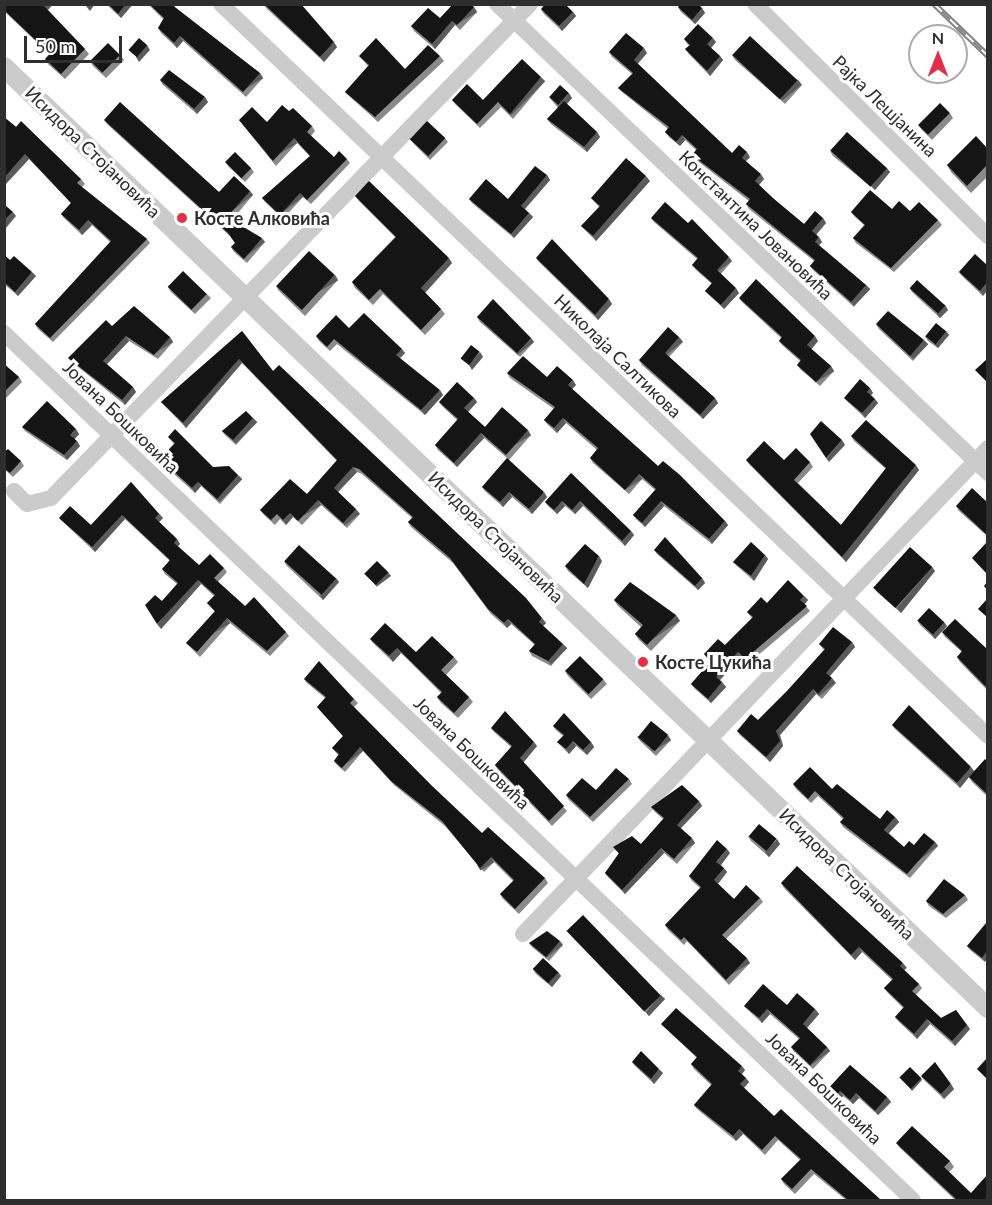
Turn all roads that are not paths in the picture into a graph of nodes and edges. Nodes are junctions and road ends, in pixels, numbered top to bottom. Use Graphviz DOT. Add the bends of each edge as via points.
graph roads {
  1 [pos="221,4"];
  2 [pos="497,4"];
  3 [pos="530,4"];
  4 [pos="755,4"];
  5 [pos="515,21"];
  6 [pos="4,67"];
  7 [pos="381,156"];
  8 [pos="987,237"];
  9 [pos="245,297"];
  10 [pos="4,333"];
  11 [pos="112,436"];
  12 [pos="987,448"];
  13 [pos="975,461"];
  14 [pos="987,473"];
  15 [pos="14,491"];
  16 [pos="843,598"];
  17 [pos="987,736"];
  18 [pos="707,740"];
  19 [pos="575,878"];
  20 [pos="523,934"];
  21 [pos="987,1008"];
  22 [pos="913,1200"];
  1 -- 7 [label="street, Николаја Салтикова"];
  2 -- 5 [label="street, Константина Јовановића"];
  3 -- 5 [label="street"];
  4 -- 8 [label="street, Рајка Лешјанина"];
  5 -- 7 [label="street"];
  5 -- 13 [label="street, Константина Јовановића"];
  6 -- 9 [label="street, Исидора Стојановића"];
  7 -- 9 [label="street"];
  7 -- 16 [label="street, Николаја Салтикова"];
  9 -- 11 [label="street"];
  9 -- 18 [label="street, Исидора Стојановића"];
  10 -- 11 [label="street, Јована Бошковића"];
  11 -- 15 [label="street" via="42,503 27,504"];
  11 -- 19 [label="street, Јована Бошковића"];
  12 -- 13 [label="street"];
  13 -- 14 [label="street, Константина Јовановића"];
  13 -- 16 [label="street"];
  16 -- 17 [label="street, Николаја Салтикова"];
  16 -- 18 [label="street"];
  18 -- 19 [label="street"];
  18 -- 21 [label="street, Исидора Стојановића"];
  19 -- 20 [label="street"];
  19 -- 22 [label="street, Јована Бошковића"];
}
